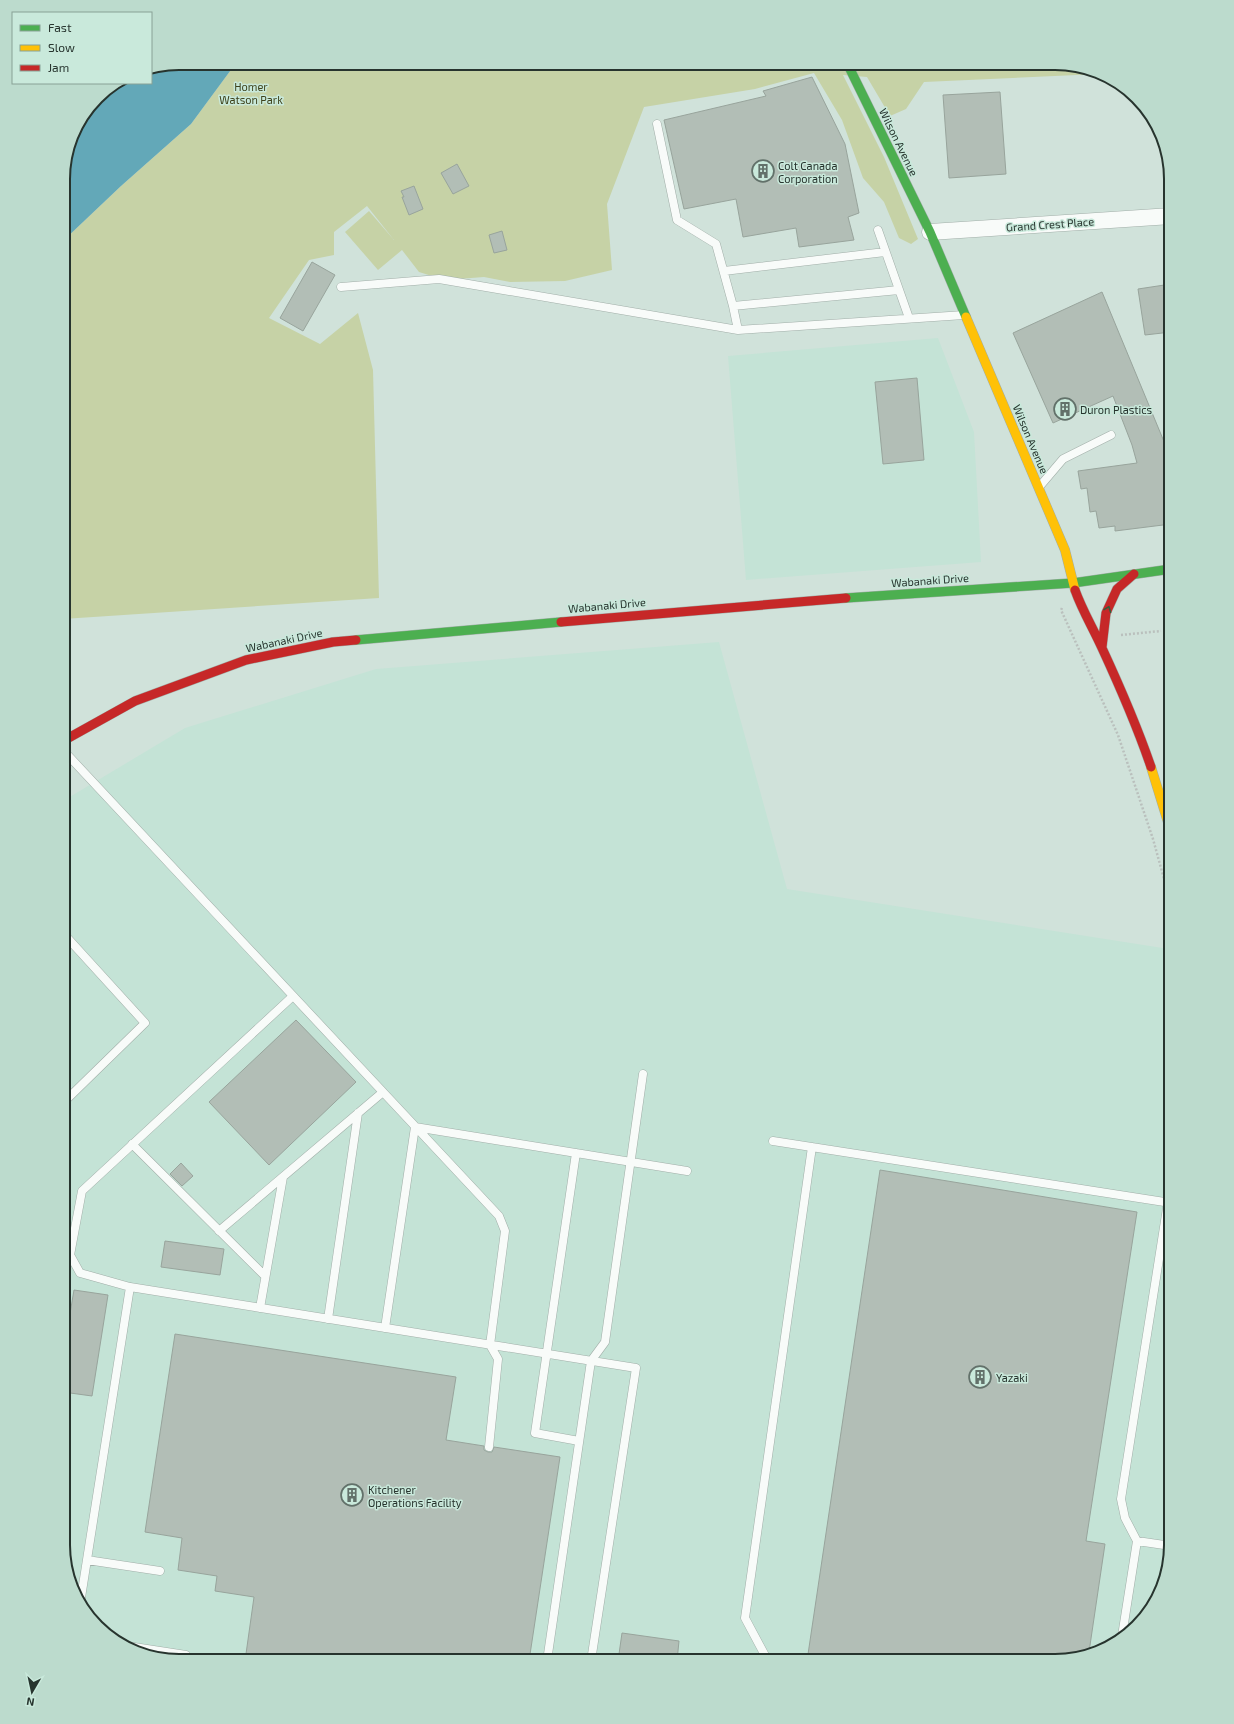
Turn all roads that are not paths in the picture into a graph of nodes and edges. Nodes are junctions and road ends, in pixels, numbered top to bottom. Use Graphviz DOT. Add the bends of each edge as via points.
graph roads {
  1 [pos="850,70"];
  2 [pos="657,124"];
  3 [pos="1164,216"];
  4 [pos="878,230"];
  5 [pos="930,232"];
  6 [pos="886,252"];
  7 [pos="724,271"];
  8 [pos="341,287"];
  9 [pos="899,290"];
  10 [pos="733,306"];
  11 [pos="965,315"];
  12 [pos="909,318"];
  13 [pos="738,330"];
  14 [pos="1111,435"];
  15 [pos="1039,488"];
  16 [pos="1164,570"];
  17 [pos="1134,574"];
  18 [pos="1073,583"];
  19 [pos="1102,647"];
  20 [pos="70,737"];
  21 [pos="70,757"];
  22 [pos="1164,806"];
  23 [pos="70,940"];
  24 [pos="293,996"];
  25 [pos="643,1074"];
  26 [pos="383,1092"];
  27 [pos="70,1096"];
  28 [pos="358,1113"];
  29 [pos="415,1127"];
  30 [pos="773,1141"];
  31 [pos="132,1144"];
  32 [pos="812,1147"];
  33 [pos="576,1153"];
  34 [pos="630,1162"];
  35 [pos="687,1171"];
  36 [pos="282,1177"];
  37 [pos="1164,1201"];
  38 [pos="219,1231"];
  39 [pos="1164,1238"];
  40 [pos="265,1276"];
  41 [pos="130,1287"];
  42 [pos="260,1308"];
  43 [pos="328,1319"];
  44 [pos="385,1328"];
  45 [pos="490,1345"];
  46 [pos="546,1354"];
  47 [pos="591,1361"];
  48 [pos="579,1441"];
  49 [pos="489,1446"];
  50 [pos="1137,1541"];
  51 [pos="1164,1545"];
  52 [pos="87,1560"];
  53 [pos="160,1571"];
  54 [pos="82,1593"];
  55 [pos="1123,1629"];
  56 [pos="148,1649"];
  57 [pos="180,1654"];
  58 [pos="548,1654"];
  59 [pos="592,1654"];
  60 [pos="764,1654"];
  1 -- 5 [label="street, Wilson Avenue"];
  2 -- 7 [label="lane" via="677,220 716,244"];
  3 -- 5 [label="street, Grand Crest Place"];
  4 -- 6 [label="lane"];
  5 -- 11 [label="street, Wilson Avenue"];
  6 -- 7 [label="lane"];
  6 -- 9 [label="lane"];
  7 -- 10 [label="lane"];
  8 -- 13 [label="lane" via="439,279"];
  9 -- 10 [label="lane"];
  9 -- 12 [label="lane"];
  10 -- 13 [label="lane"];
  11 -- 12 [label="lane"];
  11 -- 15 [label="street, Wilson Avenue"];
  12 -- 13 [label="lane"];
  14 -- 15 [label="lane" via="1063,459"];
  15 -- 18 [label="street, Wilson Avenue" via="1065,550"];
  16 -- 17 [label="street, Wabanaki Drive"];
  17 -- 18 [label="street, Wabanaki Drive"];
  19 -- 17 [label="street, one-way" via="1106,613 1117,589"];
  18 -- 19 [label="street, Wilson Avenue" via="1083,610"];
  18 -- 20 [label="street, Wabanaki Drive" via="806,600 333,642 246,660 135,701"];
  19 -- 22 [label="street, Wilson Avenue" via="1136,724"];
  21 -- 24 [label="lane"];
  23 -- 27 [label="lane" via="145,1023"];
  24 -- 26 [label="lane"];
  24 -- 31 [label="lane"];
  25 -- 34 [label="lane"];
  26 -- 28 [label="lane"];
  26 -- 29 [label="lane"];
  28 -- 36 [label="lane"];
  28 -- 43 [label="lane"];
  29 -- 33 [label="lane"];
  29 -- 44 [label="lane"];
  29 -- 45 [label="lane" via="499,1216 505,1231"];
  30 -- 32 [label="lane"];
  31 -- 38 [label="lane"];
  31 -- 41 [label="lane" via="82,1191 70,1255 80,1272"];
  32 -- 37 [label="lane"];
  32 -- 60 [label="lane" via="745,1618"];
  33 -- 34 [label="lane"];
  33 -- 46 [label="lane"];
  34 -- 35 [label="lane"];
  34 -- 47 [label="lane" via="605,1342"];
  36 -- 38 [label="lane"];
  36 -- 40 [label="lane"];
  38 -- 40 [label="lane"];
  39 -- 50 [label="lane" via="1121,1500 1125,1518"];
  40 -- 42 [label="lane"];
  41 -- 42 [label="lane"];
  41 -- 52 [label="lane"];
  42 -- 43 [label="lane"];
  43 -- 44 [label="lane"];
  44 -- 45 [label="lane"];
  45 -- 46 [label="lane"];
  45 -- 49 [label="lane" via="498,1359"];
  46 -- 47 [label="lane"];
  46 -- 48 [label="lane" via="535,1433"];
  47 -- 48 [label="lane"];
  47 -- 59 [label="lane" via="636,1368"];
  48 -- 58 [label="lane"];
  50 -- 51 [label="lane"];
  50 -- 55 [label="lane"];
  52 -- 53 [label="lane"];
  52 -- 54 [label="lane"];
  56 -- 57 [label="lane"];
}
